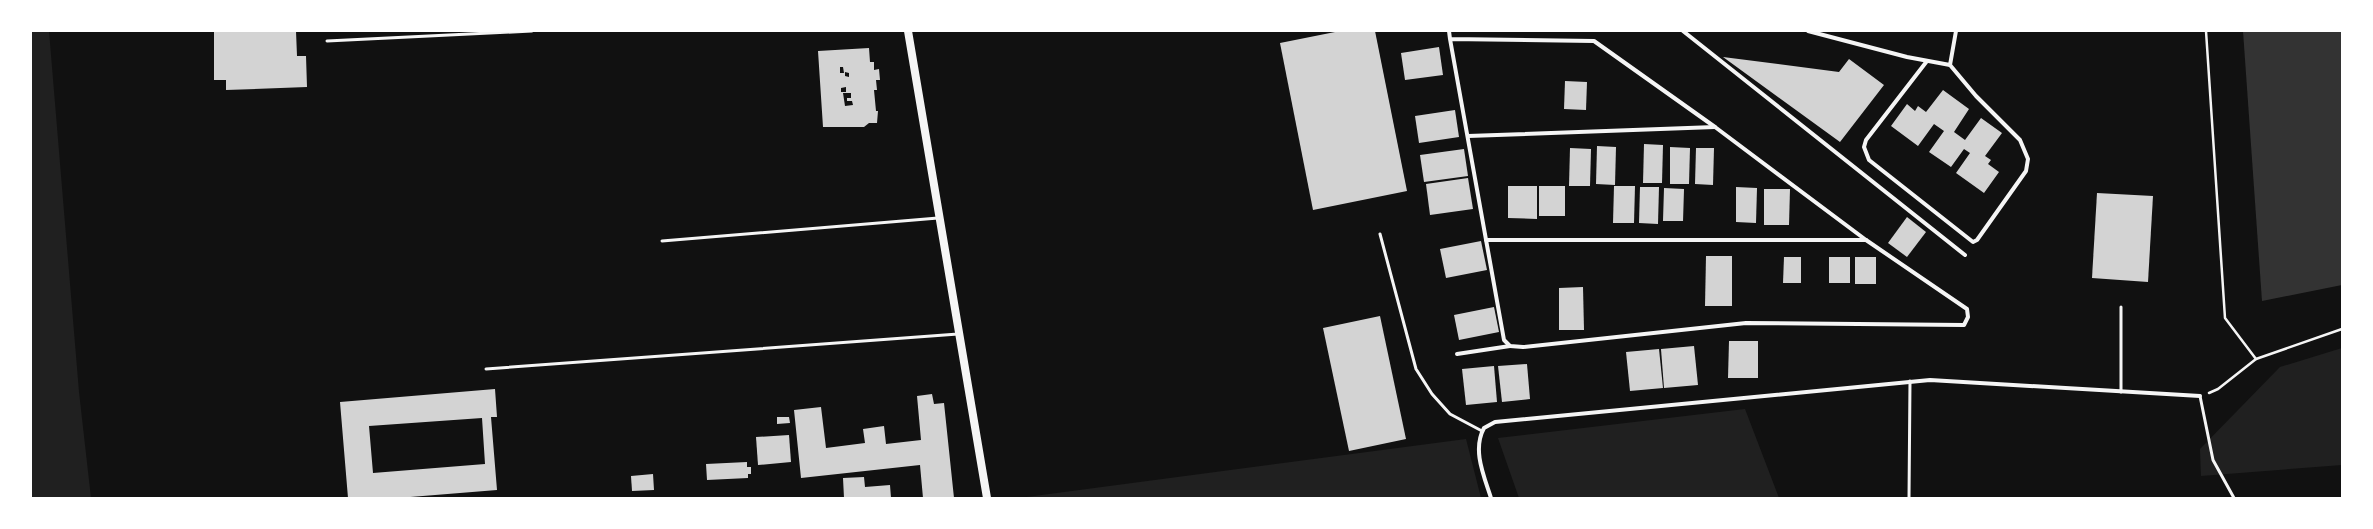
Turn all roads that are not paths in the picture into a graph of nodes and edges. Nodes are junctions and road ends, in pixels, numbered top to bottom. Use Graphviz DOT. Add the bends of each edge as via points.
graph roads {
  1 [pos="532,31"];
  2 [pos="908,31"];
  3 [pos="1449,31"];
  4 [pos="1683,31"];
  5 [pos="1808,31"];
  6 [pos="1956,31"];
  7 [pos="1450,39"];
  8 [pos="327,41"];
  9 [pos="1927,61"];
  10 [pos="1950,65"];
  11 [pos="1715,127"];
  12 [pos="1468,136"];
  13 [pos="938,218"];
  14 [pos="1380,234"];
  15 [pos="1486,240"];
  16 [pos="1866,240"];
  17 [pos="662,241"];
  18 [pos="1965,254"];
  19 [pos="2121,307"];
  20 [pos="958,334"];
  21 [pos="1510,346"];
  22 [pos="1457,354"];
  23 [pos="486,369"];
  24 [pos="1910,381"];
  25 [pos="2121,392"];
  26 [pos="2200,396"];
  27 [pos="1482,432"];
  28 [pos="987,498"];
  29 [pos="1491,498"];
  30 [pos="1909,498"];
  31 [pos="2234,498"];
  1 -- 8 [label="lane"];
  2 -- 13 [label="main road"];
  3 -- 7 [label="street"];
  4 -- 18 [label="street"];
  5 -- 9 [label="street"];
  6 -- 10 [label="street"];
  7 -- 11 [label="street" via="1594,41"];
  7 -- 12 [label="street"];
  9 -- 10 [label="street"];
  9 -- 10 [label="street" via="1866,140 1864,147 1869,160 1973,242 1977,240 2026,171 2028,159 2020,140 1976,96"];
  11 -- 12 [label="street"];
  11 -- 16 [label="street"];
  12 -- 15 [label="street"];
  13 -- 17 [label="lane"];
  13 -- 20 [label="main road"];
  14 -- 27 [label="lane" via="1416,369 1432,394 1450,414"];
  15 -- 16 [label="street"];
  15 -- 21 [label="street" via="1504,340"];
  16 -- 21 [label="street" via="1967,309 1968,317 1964,325 1746,323 1523,347"];
  19 -- 25 [label="lane"];
  20 -- 23 [label="lane"];
  20 -- 28 [label="main road"];
  21 -- 22 [label="street"];
  24 -- 25 [label="street" via="1938,380"];
  24 -- 27 [label="street" via="1495,422 1486,425"];
  24 -- 30 [label="lane"];
  25 -- 26 [label="street"];
  26 -- 31 [label="lane" via="2214,460"];
  27 -- 29 [label="street" via="1479,455"];
}
